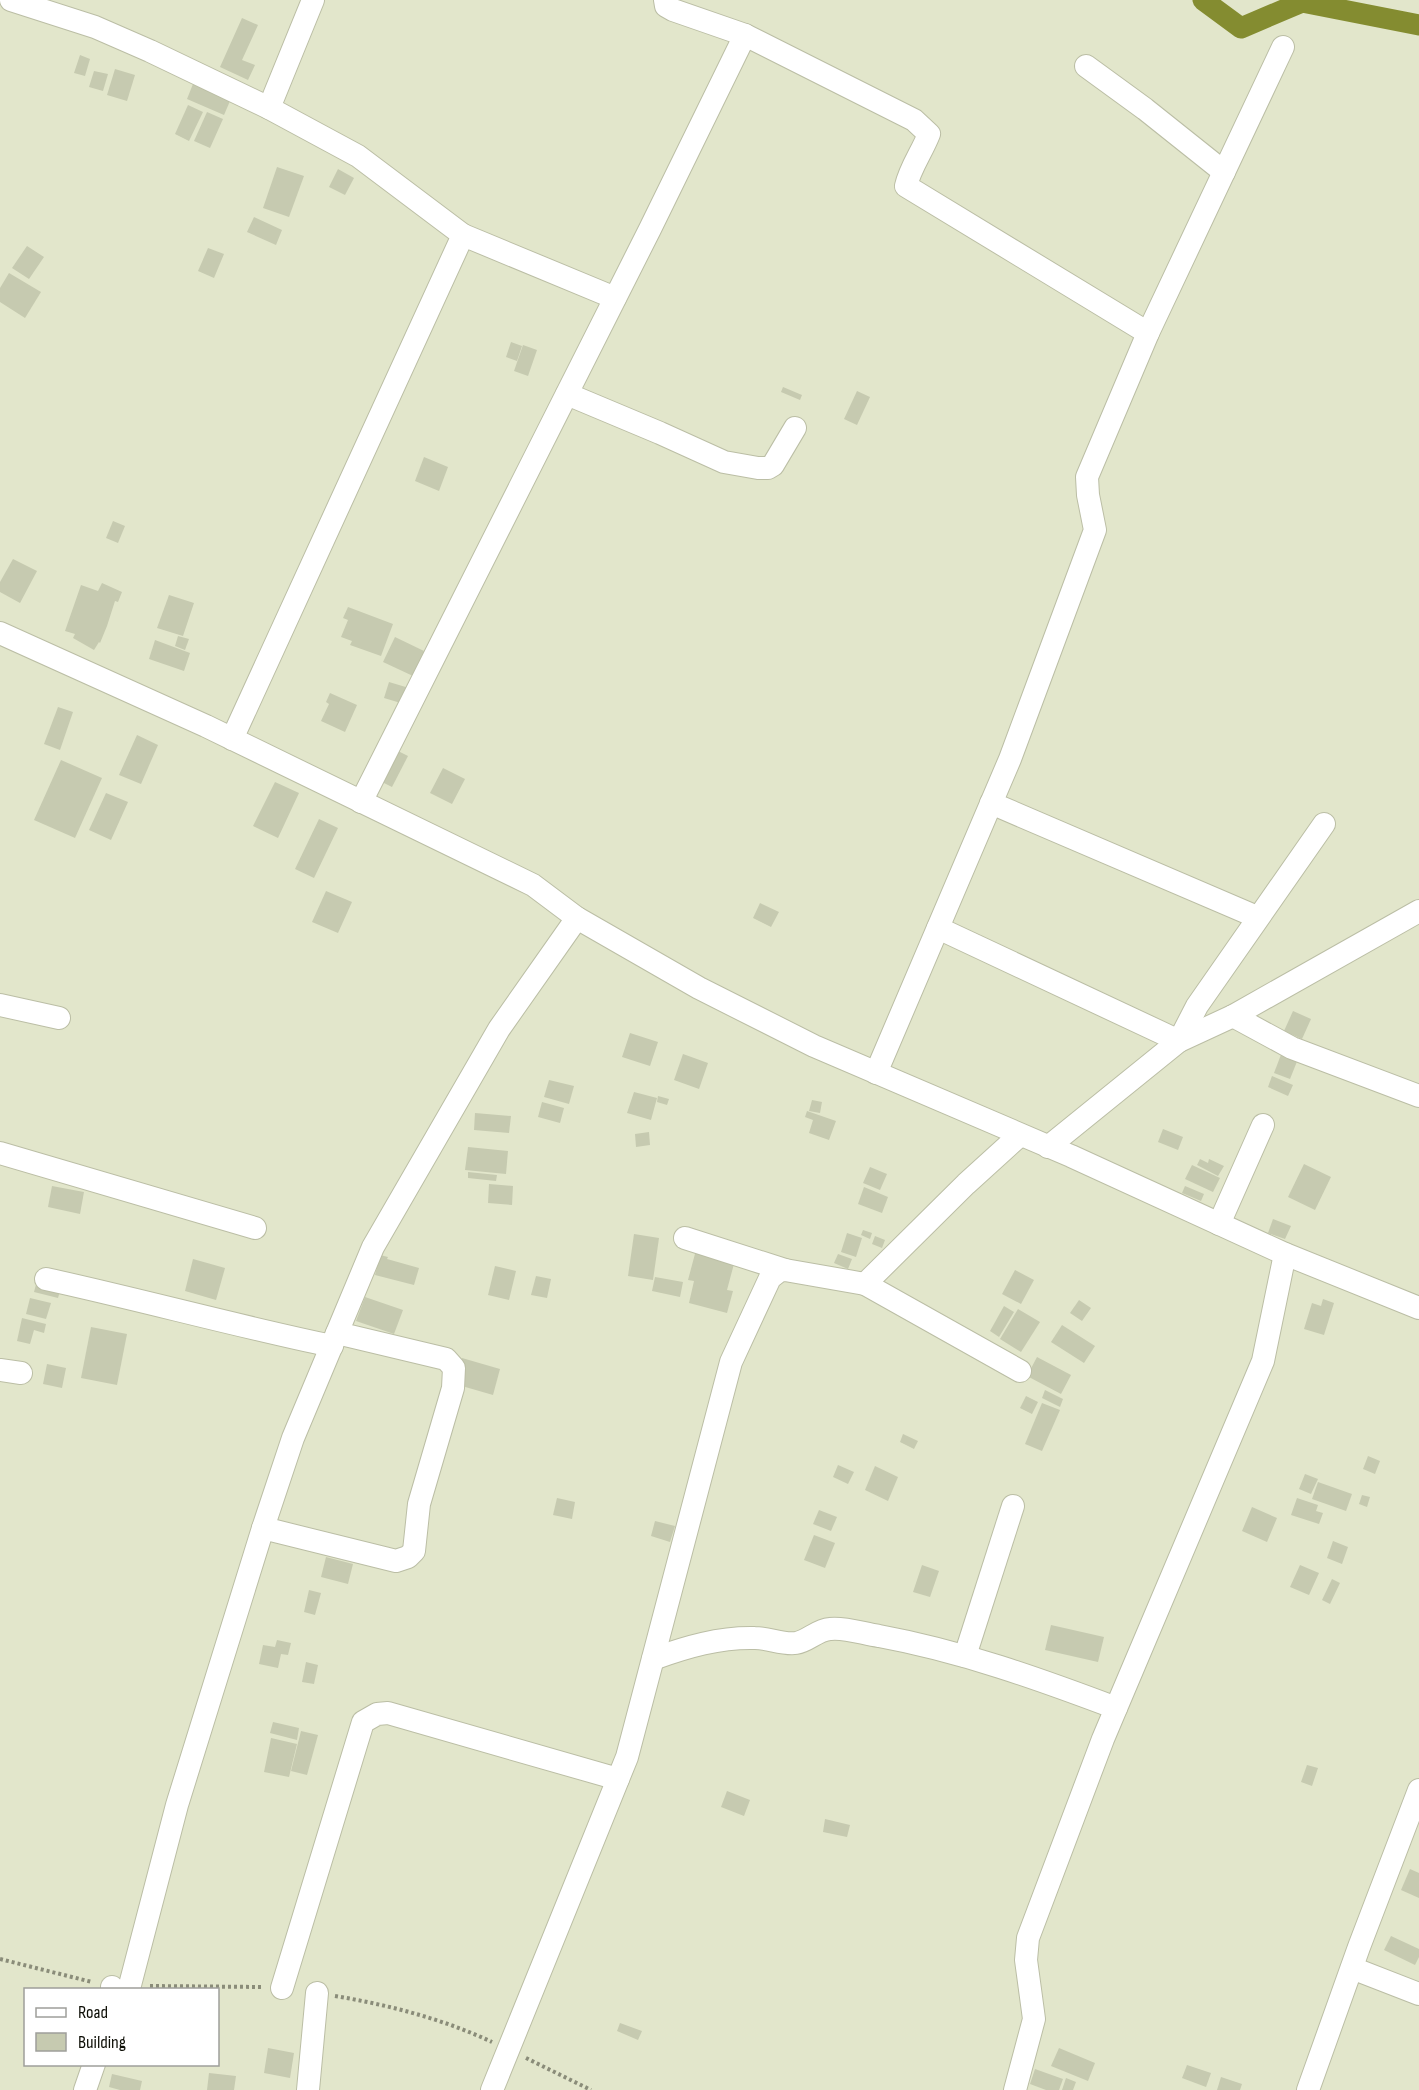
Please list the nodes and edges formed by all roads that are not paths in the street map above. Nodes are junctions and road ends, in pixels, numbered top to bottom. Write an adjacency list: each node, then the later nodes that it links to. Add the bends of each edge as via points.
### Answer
1 (11, 0): 7 (street, via 95,27)
2 (313, 0): 7 (street)
3 (665, 0): 4 (street, via 673,10)
4 (745, 35): 10 (street); 11 (street, via 914,120 929,134 906,186)
5 (1283, 47): 8 (street)
6 (1086, 66): 8 (street)
7 (269, 108): 9 (street, via 358,156)
8 (1224, 172): 11 (street)
9 (464, 235): 10 (street); 15 (street)
10 (615, 298): 12 (street)
11 (1148, 333): 17 (street, via 1087,477 1095,530)
12 (567, 394): 13 (street, via 723,462 743,467 773,465); 16 (street)
13 (795, 428)
14 (0, 633): 15 (street)
15 (232, 739): 16 (street)
16 (361, 802): 21 (street, via 533,885)
17 (991, 803): 20 (street); 22 (street)
18 (1323, 824): 20 (street)
19 (1419, 911): 24 (street)
20 (1257, 916): 26 (street, via 1197,1006)
21 (577, 918): 27 (street, via 699,988); 41 (street, via 493,1039 373,1247)
22 (938, 928): 26 (street); 27 (street)
23 (0, 1005): 25 (street)
24 (1233, 1016): 26 (street); 28 (street, via 1292,1048)
25 (59, 1018)
26 (1179, 1041): 31 (street)
27 (876, 1073): 30 (street)
28 (1419, 1096)
29 (1263, 1125): 33 (street)
30 (1020, 1135): 31 (street); 39 (street)
31 (1048, 1147): 33 (street)
32 (0, 1153): 34 (street)
33 (1219, 1224): 36 (street)
34 (255, 1228)
35 (685, 1238): 37 (street)
36 (1285, 1254): 40 (street); 47 (street, via 1263,1361)
37 (785, 1270): 39 (street); 46 (street, via 770,1278 731,1362)
38 (46, 1279): 41 (street, via 258,1330)
39 (866, 1284): 42 (street)
40 (1419, 1308)
41 (334, 1340): 44 (street, via 293,1438); 44 (street, via 435,1356 451,1362 454,1368 453,1388 419,1504 414,1551 396,1561)
42 (1020, 1371)
43 (1013, 1506): 45 (street)
44 (263, 1528): 51 (street)
45 (965, 1656): 46 (street, via 902,1640 830,1629 796,1643 740,1638 688,1647); 47 (street)
46 (653, 1659): 48 (street)
47 (1116, 1708): 59 (street, via 1028,1938 1026,1960 1034,2019)
48 (618, 1779): 52 (street, via 388,1713 370,1717 363,1722); 58 (street)
49 (1419, 1790): 50 (street)
50 (1352, 1968): 54 (street); 60 (street)
51 (118, 1987)
52 (282, 1988)
53 (317, 1993): 57 (street)
54 (1419, 1994)
55 (93, 2066): 56 (street)
56 (85, 2090)
57 (308, 2090)
58 (492, 2090)
59 (1015, 2090)
60 (1308, 2090)

